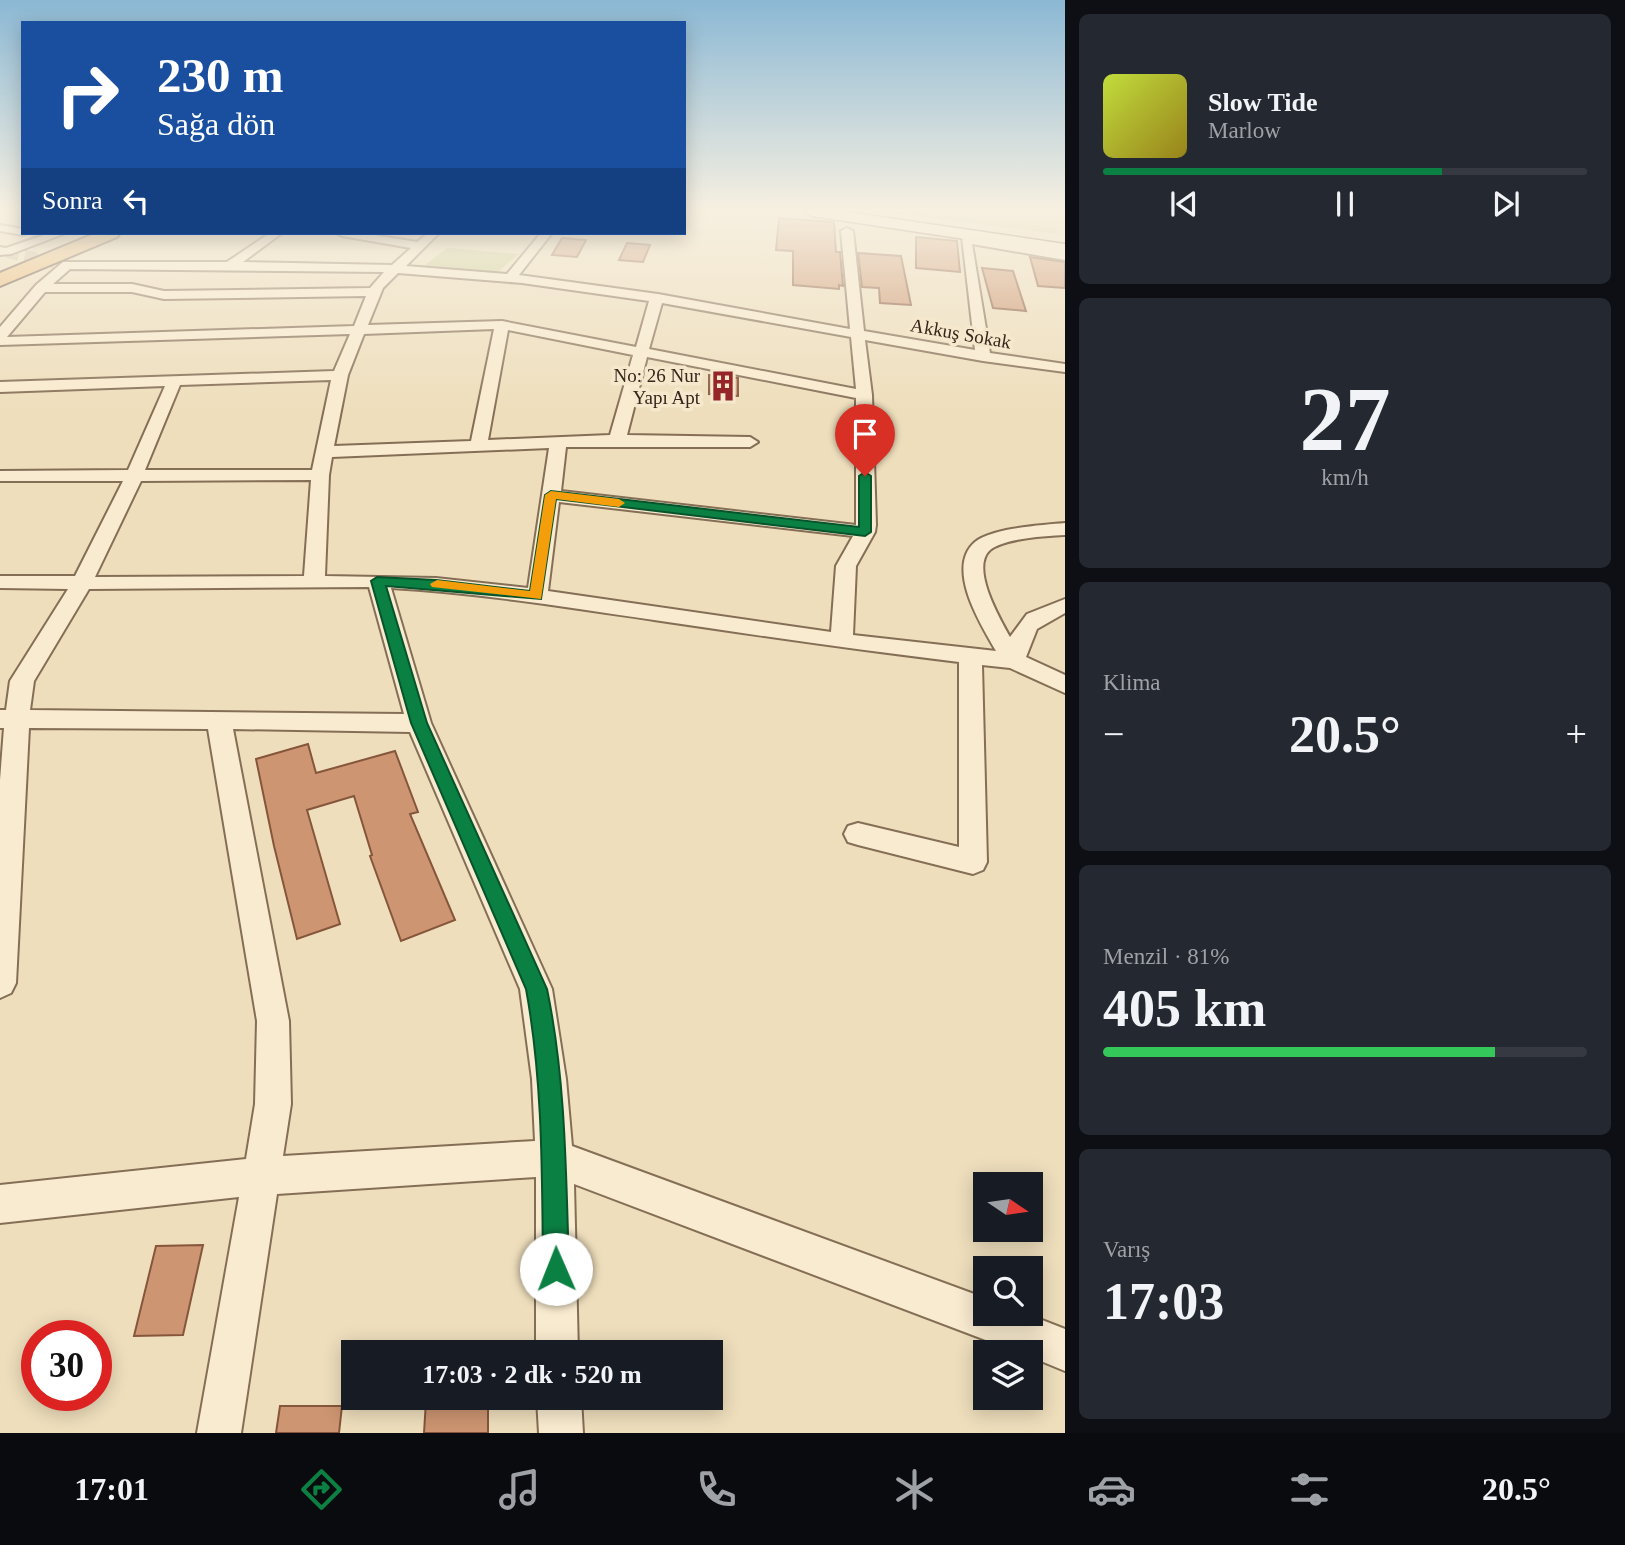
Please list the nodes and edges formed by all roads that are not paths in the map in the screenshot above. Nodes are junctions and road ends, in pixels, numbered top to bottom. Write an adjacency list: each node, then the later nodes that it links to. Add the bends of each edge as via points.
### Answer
1 (49, 278): 6 (street)
2 (383, 278): 7 (street)
3 (510, 278): 8 (street, Akkuş Sokak)
4 (852, 278): 11 (street)
5 (968, 278): 14 (street)
6 (41, 289): 7 (street, via 132,288 164,295); 12 (street)
7 (373, 292): 10 (street)
8 (656, 299): 11 (street, Akkuş Sokak); 13 (street)
9 (502, 325): 10 (street); 13 (street); 23 (street)
10 (358, 329): 12 (street); 16 (street)
11 (858, 334): 14 (street, Akkuş Sokak); 19 (street)
12 (0, 338)
13 (642, 351): 19 (street); 20 (street)
14 (983, 357): 15 (street, Akkuş Sokak)
15 (1065, 368)
16 (340, 375): 17 (street); 24 (street)
17 (175, 380): 18 (street); 26 (street)
18 (0, 387)
19 (864, 395): 30 (street)
20 (617, 440): 21 (street); 22 (street)
21 (558, 442): 23 (street); 28 (street)
22 (750, 442)
23 (479, 444): 24 (street)
24 (323, 452): 25 (street)
25 (320, 475): 26 (street); 33 (street)
26 (134, 476): 27 (street); 34 (street)
27 (0, 477)
28 (551, 495): 30 (street); 35 (street)
29 (1065, 529): 39 (street, via 988,543 974,559 976,587 992,626)
30 (865, 532): 37 (street, via 848,556)
31 (377, 581): 33 (street); 35 (street); 44 (street)
32 (0, 582): 34 (street)
33 (314, 582): 34 (street)
34 (82, 583): 40 (street)
35 (537, 596): 37 (street)
36 (1065, 606): 39 (street, via 1025,626)
37 (841, 641): 38 (street)
38 (970, 657): 39 (street); 45 (street, via 973,862)
39 (1014, 661): 41 (street)
40 (11, 681): 42 (street)
41 (1065, 685)
42 (8, 720): 43 (street); 46 (street)
43 (219, 720): 44 (street); 48 (street, via 273,1021 273,1104)
44 (419, 723): 47 (street, via 536,989)
45 (858, 834)
46 (0, 983)
47 (554, 1158): 48 (street); 50 (street); 51 (street)
48 (262, 1176): 49 (street); 53 (street)
49 (0, 1205)
50 (557, 1340)
51 (1065, 1350)
52 (560, 1410): 54 (street)
53 (219, 1433)
54 (561, 1433)

